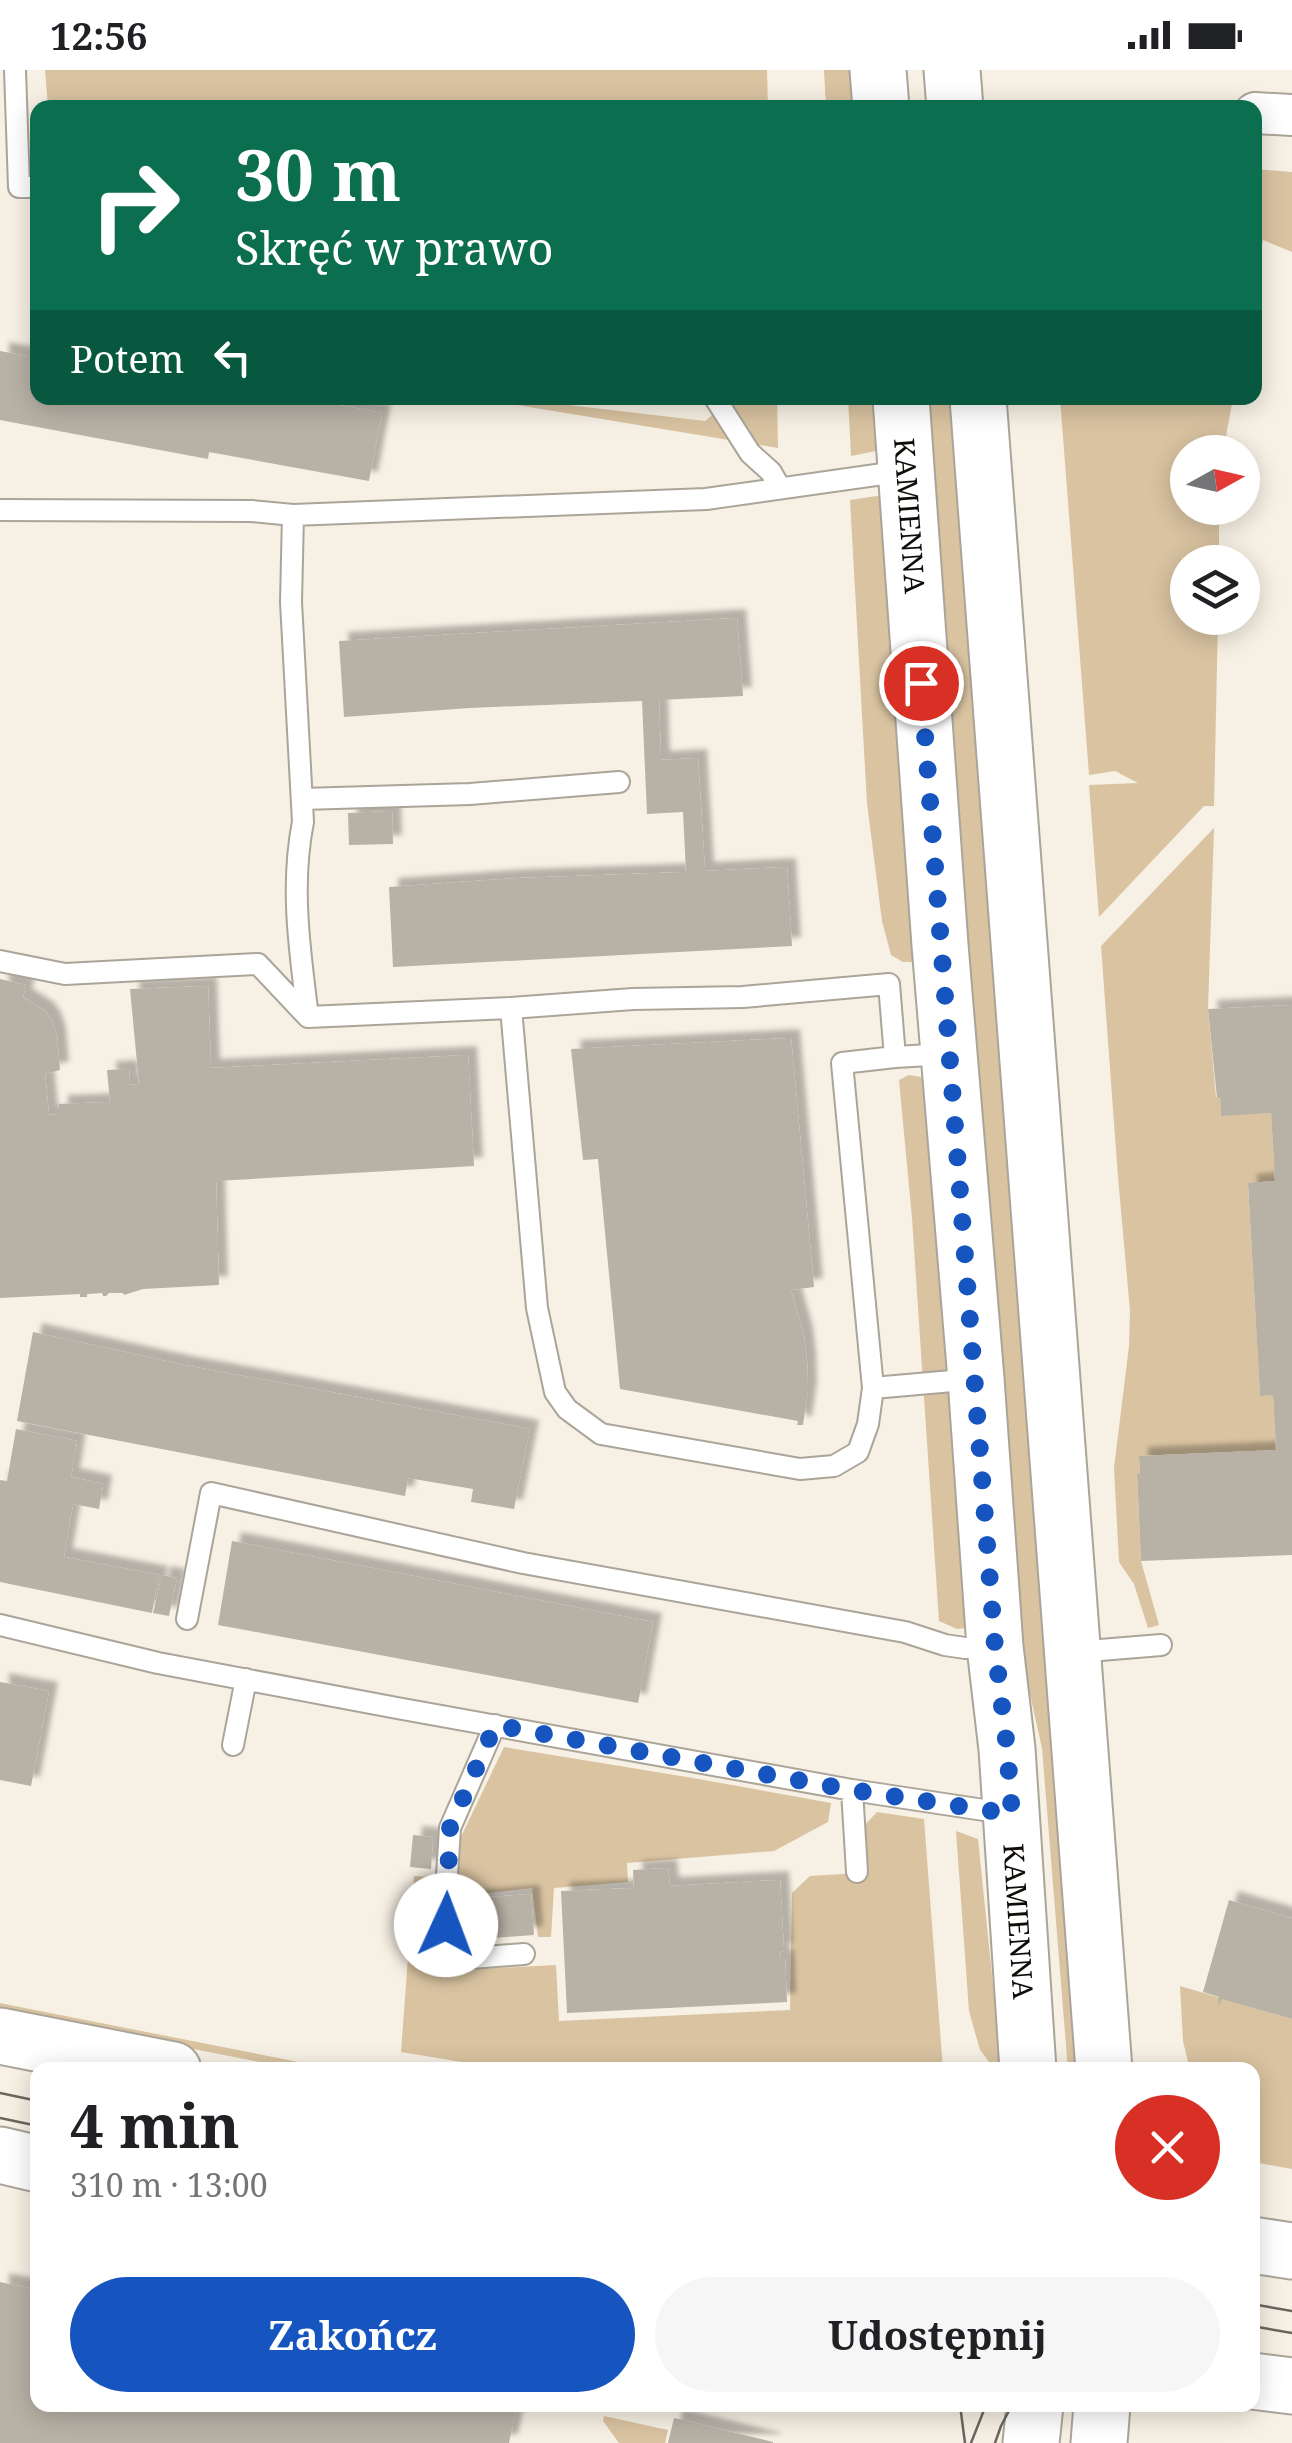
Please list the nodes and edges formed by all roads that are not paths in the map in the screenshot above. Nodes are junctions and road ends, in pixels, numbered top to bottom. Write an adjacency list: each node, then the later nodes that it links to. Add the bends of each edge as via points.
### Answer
1 (15, 70): 8 (lane, via 19,188)
2 (878, 70): 4 (street)
3 (952, 70): 5 (street)
4 (880, 100)
5 (954, 100)
6 (1262, 114): 7 (street)
7 (1292, 116)
8 (30, 187)
9 (719, 405): 13 (lane)
10 (901, 405): 12 (street, KAMIENNA)
11 (979, 405): 29 (street)
12 (906, 471): 13 (lane); 21 (street, KAMIENNA)
13 (780, 488): 15 (lane, via 706,499)
14 (0, 510): 15 (lane)
15 (293, 515): 17 (lane, via 290,602)
16 (619, 782): 17 (lane)
17 (302, 799): 20 (lane, via 296,919)
18 (0, 961): 20 (lane, via 65,974 258,964)
19 (511, 1008): 20 (lane); 22 (lane, via 889,984); 24 (lane, via 538,1308 555,1392 567,1409 602,1434 800,1469 834,1466 858,1452)
20 (308, 1017)
21 (949, 1054): 22 (lane); 23 (street, KAMIENNA)
22 (896, 1057): 24 (lane, via 842,1064)
23 (976, 1379): 24 (lane); 28 (street, KAMIENNA)
24 (873, 1388)
25 (187, 1619): 28 (lane, via 211,1493 523,1563 905,1632 945,1645)
26 (0, 1625): 30 (lane)
27 (1161, 1645): 29 (lane)
28 (995, 1647): 34 (street, KAMIENNA)
29 (1074, 1652): 40 (street)
30 (246, 1679): 31 (lane); 32 (lane)
31 (495, 1725): 33 (lane); 36 (lane, via 450,1828 445,1960)
32 (234, 1745)
33 (852, 1790): 34 (lane); 35 (lane)
34 (1012, 1814): 39 (street, KAMIENNA)
35 (857, 1872)
36 (524, 1954)
37 (0, 2036): 38 (street)
38 (132, 2062)
39 (1028, 2062)
40 (1103, 2062)
41 (0, 2155): 42 (street)
42 (30, 2162)
43 (1260, 2246): 44 (street)
44 (1292, 2250)
45 (1034, 2412): 47 (street)
46 (1101, 2412): 48 (street)
47 (1032, 2443)
48 (1098, 2443)

